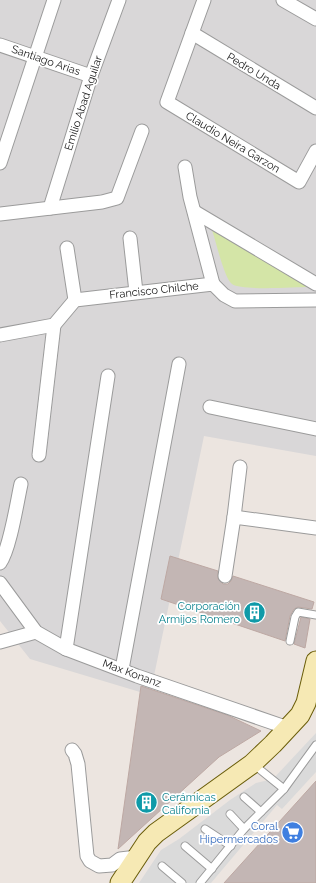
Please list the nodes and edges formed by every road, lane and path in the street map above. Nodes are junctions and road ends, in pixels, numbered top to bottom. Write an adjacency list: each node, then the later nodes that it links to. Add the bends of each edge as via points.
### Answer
1 (54, 0): 8 (street)
2 (119, 0): 9 (street, Emilio Abad Aguilar)
3 (204, 0): 6 (street)
4 (283, 0): 5 (street)
5 (316, 19)
6 (192, 33): 10 (street, Pedro Unda); 12 (street, Claudio Neira Garzon, via 167,102 299,182)
7 (0, 45): 8 (street, Santiago Arias)
8 (34, 57): 9 (street, Santiago Arias); 13 (street)
9 (91, 76): 15 (street, Emilio Abad Aguilar)
10 (316, 108)
11 (142, 131): 15 (street, via 117,198)
12 (316, 151)
13 (0, 163)
14 (185, 167): 16 (street)
15 (50, 208): 17 (street)
16 (194, 212): 20 (street); 21 (street)
17 (0, 214)
18 (130, 238): 22 (street)
19 (66, 248): 23 (street)
20 (213, 284): 22 (street, Francisco Chilche); 24 (street, Francisco Chilche, via 224,295 235,300)
21 (316, 284)
22 (136, 292): 23 (street, Francisco Chilche)
23 (75, 300): 25 (street)
24 (316, 300)
25 (54, 325): 26 (street); 31 (street)
26 (0, 335)
27 (179, 364): 45 (street)
28 (108, 376): 43 (street)
29 (210, 406): 30 (street)
30 (316, 429)
31 (39, 454)
32 (240, 467): 34 (street)
33 (21, 484): 36 (street, via 8,542)
34 (234, 517): 35 (street); 37 (street)
35 (316, 528)
36 (0, 563)
37 (224, 576)
38 (0, 583): 40 (street, Max Konanz)
39 (316, 615): 41 (lane, via 298,612)
40 (36, 632): 42 (street); 43 (street, Max Konanz)
41 (290, 641)
42 (0, 642)
43 (66, 649): 45 (street, Max Konanz)
44 (316, 661): 46 (street, via 310,701)
45 (122, 669): 46 (street, Max Konanz)
46 (288, 728): 49 (street)
47 (316, 746): 50 (lane)
48 (72, 750): 58 (street, via 76,754 78,764 90,861 99,866 112,865 120,859)
49 (252, 764): 50 (lane); 58 (street, via 156,833)
50 (284, 789): 52 (lane)
51 (244, 797): 52 (lane)
52 (261, 812): 55 (lane)
53 (230, 814): 55 (lane)
54 (205, 829): 57 (lane)
55 (244, 829): 57 (lane)
56 (185, 846): 60 (lane)
57 (231, 846): 60 (lane)
58 (137, 857): 61 (street)
59 (162, 866): 62 (lane)
60 (212, 869): 63 (lane)
61 (120, 883)
62 (182, 883)
63 (200, 883)

